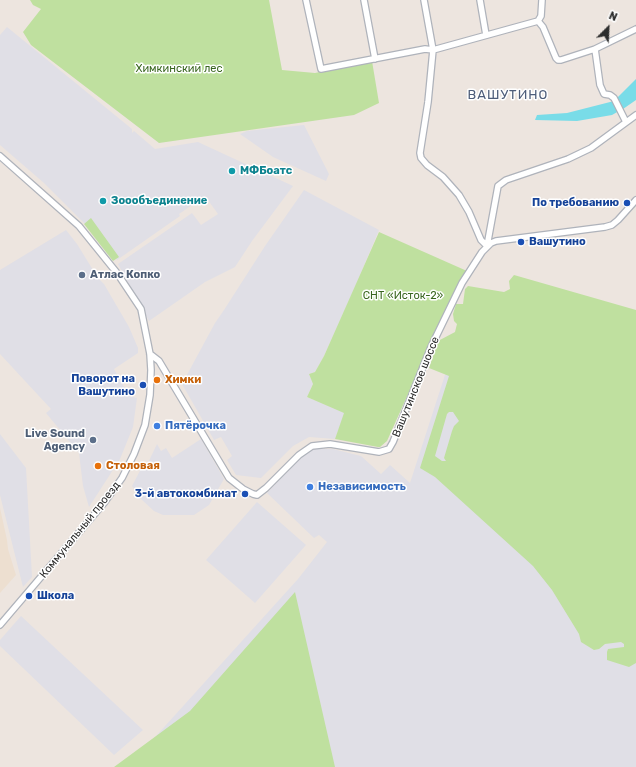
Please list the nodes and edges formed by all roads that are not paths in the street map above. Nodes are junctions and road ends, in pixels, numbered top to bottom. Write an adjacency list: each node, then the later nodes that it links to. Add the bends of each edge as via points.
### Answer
1 (306, 0): 11 (street, via 321,69)
2 (364, 0): 11 (street)
3 (424, 0): 10 (street)
4 (480, 0): 8 (street)
5 (542, 0): 6 (street, via 541,16)
6 (538, 21): 8 (street); 9 (street, via 558,60)
7 (636, 29): 9 (street)
8 (486, 35): 10 (street)
9 (595, 48): 13 (street, via 600,85 604,94 614,98)
10 (433, 50): 11 (street, via 424,49); 16 (street, via 421,158 459,195)
11 (376, 59)
12 (636, 115): 13 (street)
13 (626, 122): 16 (street, via 591,148 568,159 506,180 498,186)
14 (0, 156): 17 (street, via 79,226 112,265 140,309)
15 (636, 200): 16 (street, via 612,225 496,241)
16 (486, 246): 17 (street, Вашутинское шоссе, via 471,268 431,347 389,449 379,452 330,444 312,446 298,454 257,495 246,492 229,478 159,361)
17 (150, 354): 18 (street, Коммунальный проезд, via 150,384 145,425 122,478 104,503)
18 (0, 625)

